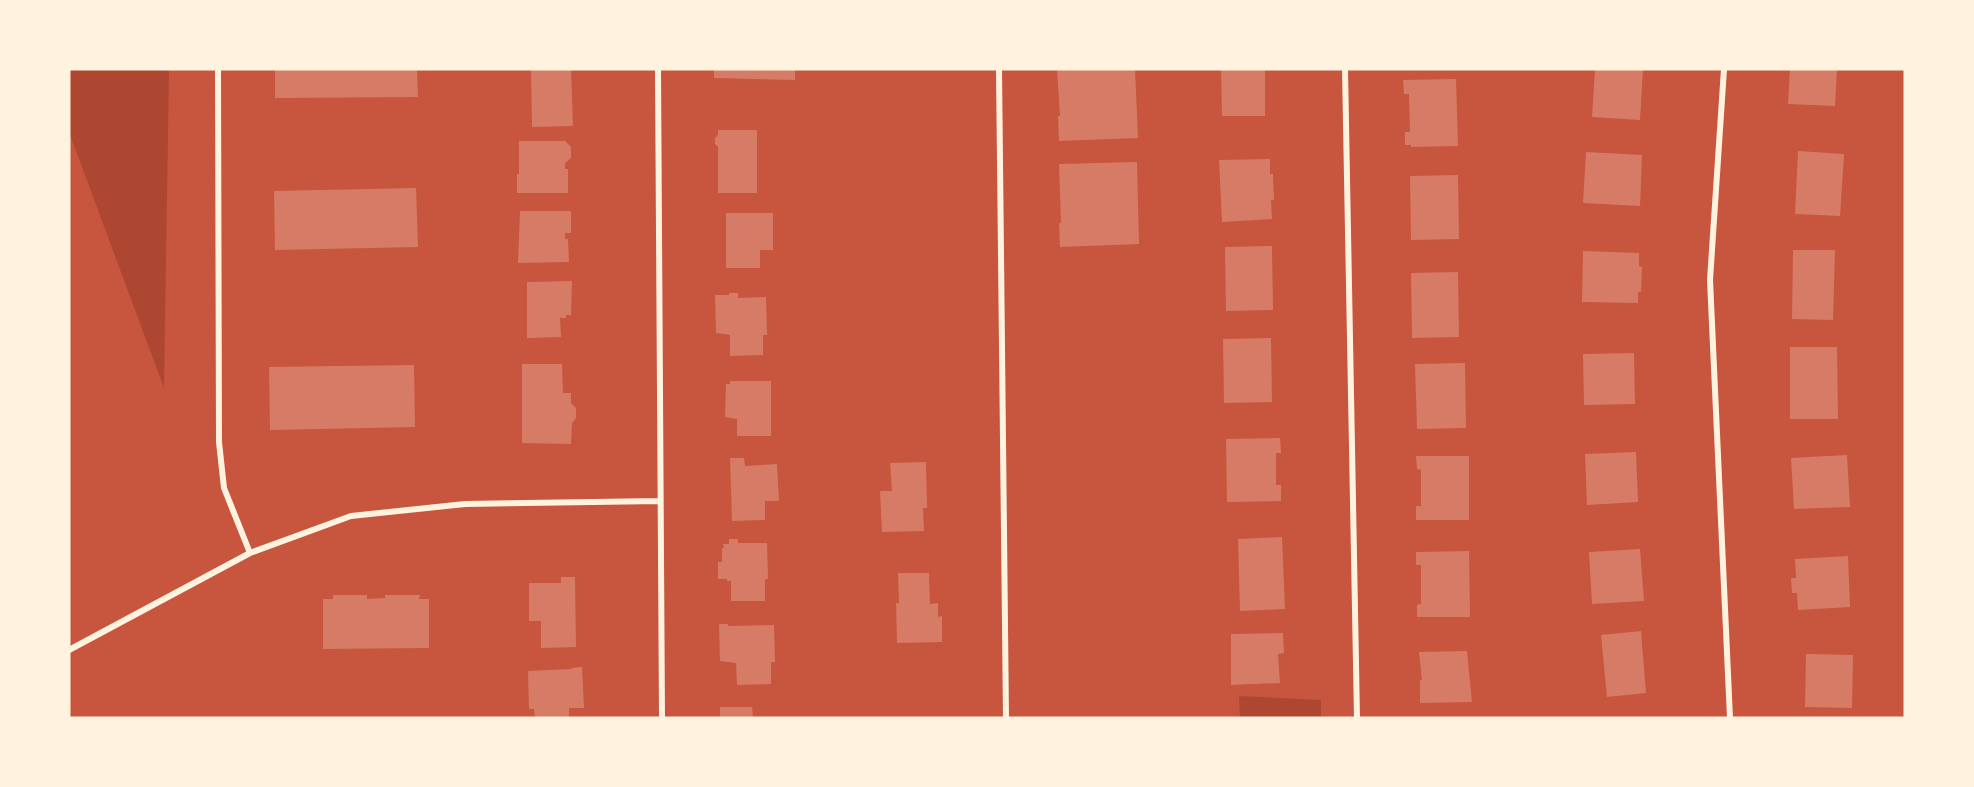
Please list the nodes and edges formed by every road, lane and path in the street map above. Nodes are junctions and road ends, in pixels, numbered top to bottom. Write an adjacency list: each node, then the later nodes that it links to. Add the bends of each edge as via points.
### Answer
1 (218, 69): 7 (street, via 219,442 224,488)
2 (658, 69): 6 (street)
3 (999, 69): 10 (street)
4 (1345, 69): 11 (street)
5 (1724, 69): 12 (street, via 1710,280)
6 (660, 501): 7 (street, via 465,504 351,516); 9 (street)
7 (250, 553): 8 (street)
8 (69, 650)
9 (662, 718)
10 (1006, 718)
11 (1357, 718)
12 (1730, 718)

